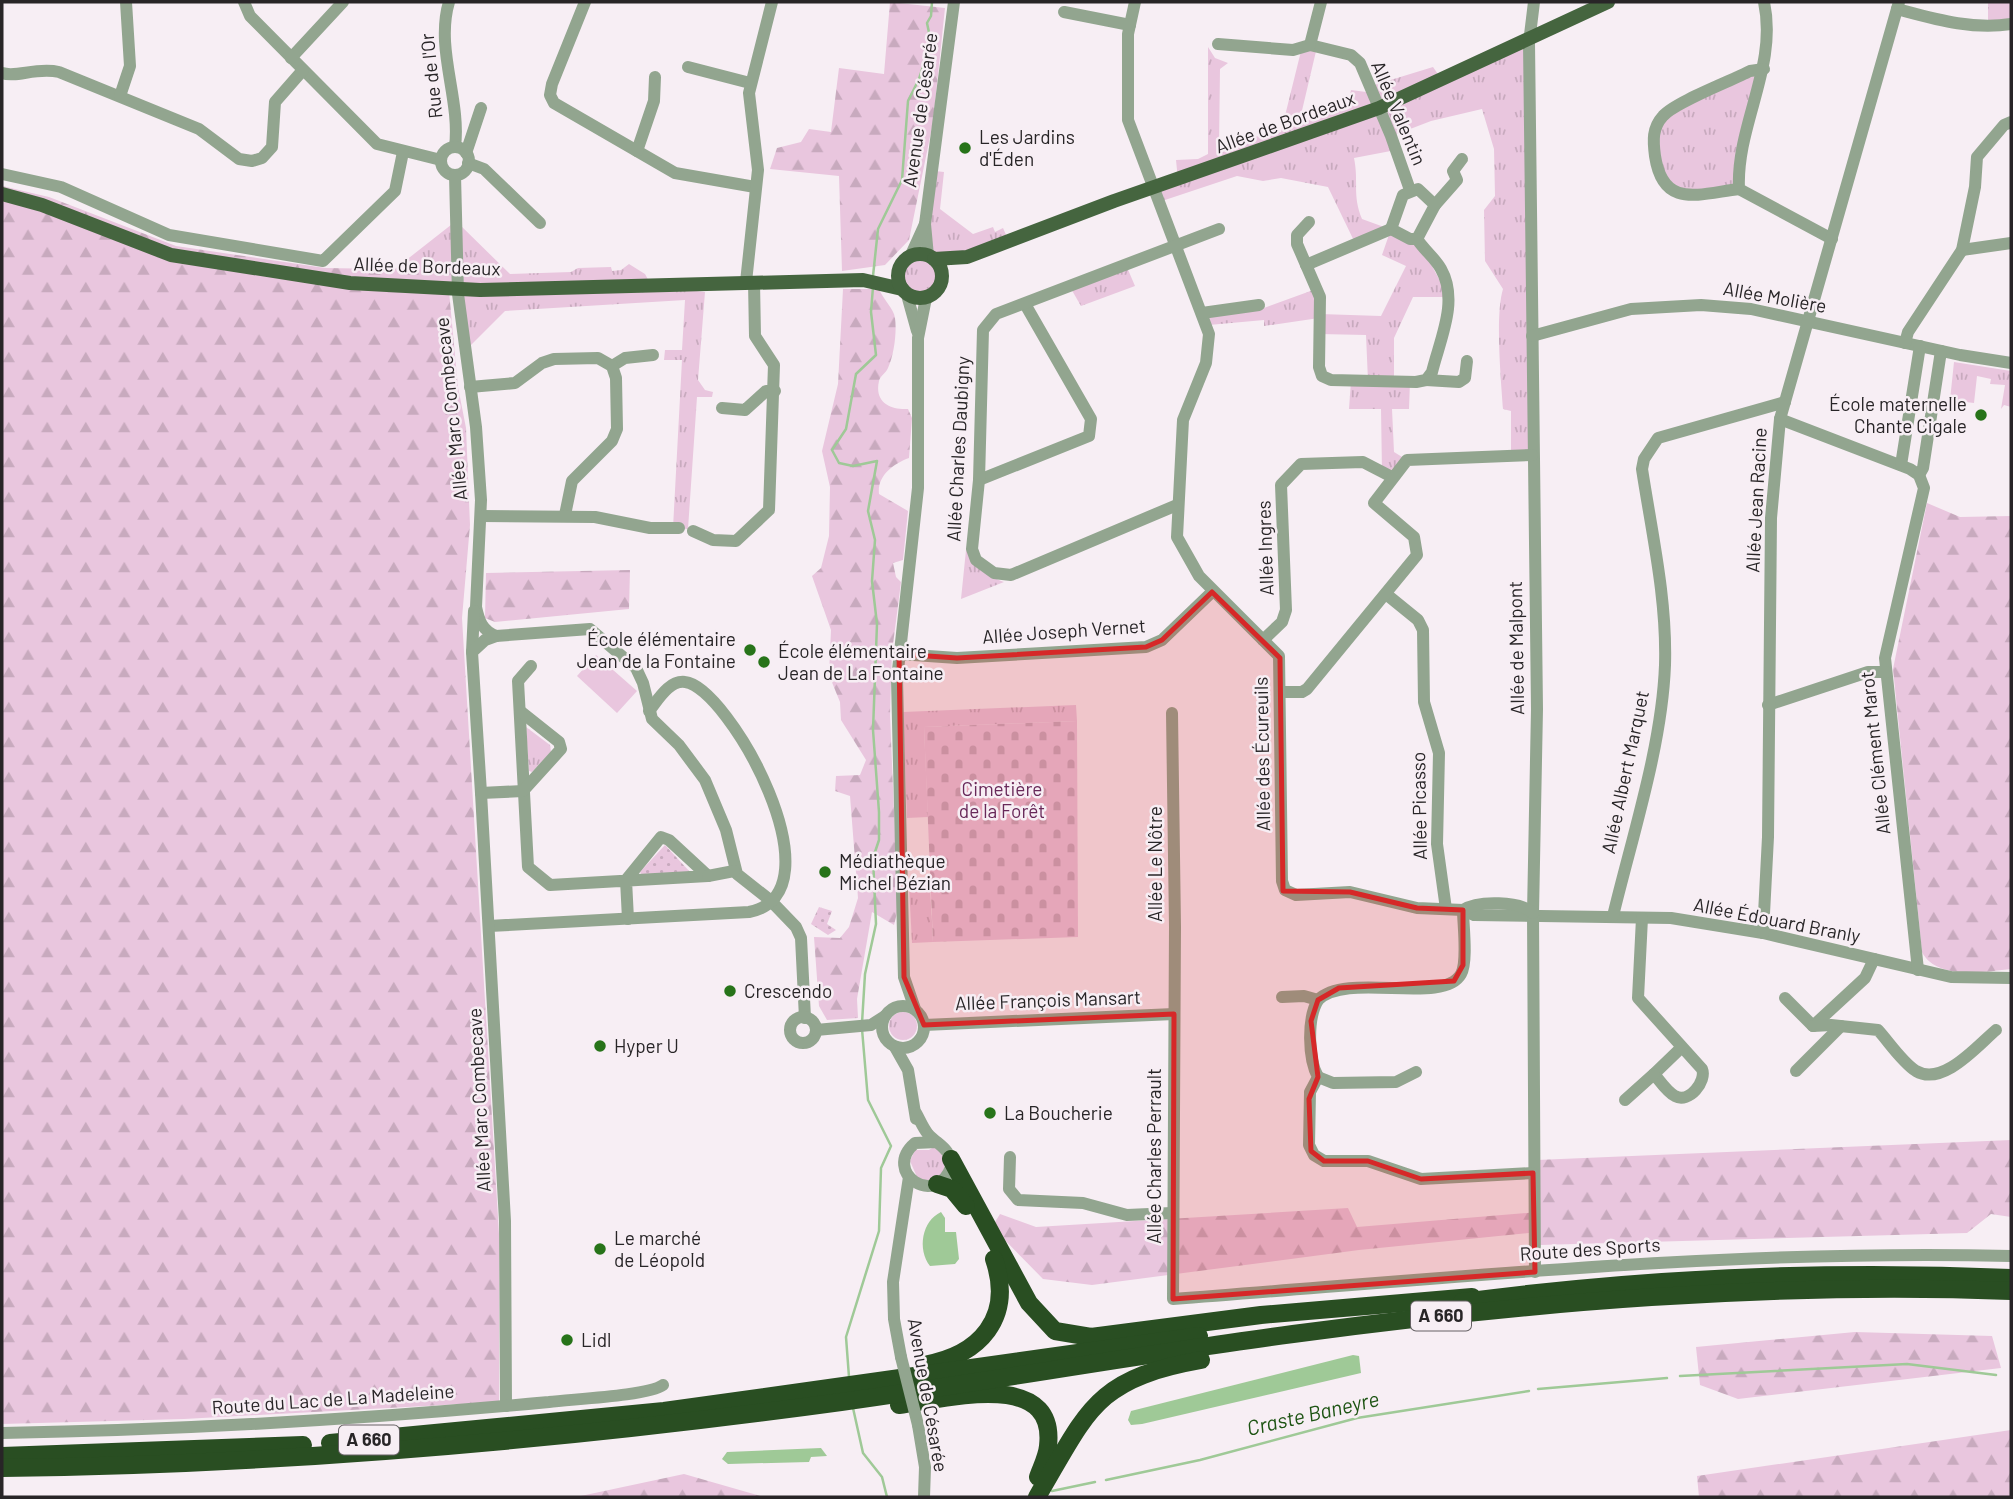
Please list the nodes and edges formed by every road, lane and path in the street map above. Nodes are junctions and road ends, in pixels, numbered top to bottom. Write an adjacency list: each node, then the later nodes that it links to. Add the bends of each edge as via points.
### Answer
1 (126, 2): 27 (street, via 130,66)
2 (244, 2): 20 (street, via 248,14)
3 (343, 2): 20 (street)
4 (449, 2): 33 (street, Rue de l'Or, via 444,25)
5 (585, 2): 31 (street, via 552,84 551,99 558,108)
6 (772, 2): 26 (street)
7 (954, 2): 46 (street, Avenue de Césarée)
8 (1135, 2): 16 (street, Allée des Écureuils)
9 (1321, 2): 19 (street)
10 (1534, 2): 17 (street, Allée de Malpont)
11 (1608, 2): 17 (main road, Allée de Bordeaux)
12 (1764, 2): 22 (street, via 1768,19)
13 (1898, 5): 15 (street, via 1956,25); 50 (street, Allée Jean Racine)
14 (1065, 12): 16 (street)
15 (2011, 24)
16 (1130, 25): 39 (street, Allée des Écureuils, via 1128,121)
17 (1531, 31): 29 (main road, Allée de Bordeaux); 68 (street, Allée de Malpont)
18 (1218, 44): 19 (street, Allée Valentin, via 1293,50)
19 (1310, 45): 29 (street, Allée Valentin, via 1351,55 1360,63)
20 (291, 58): 23 (street)
21 (688, 67): 26 (street)
22 (1764, 69): 40 (street, via 1738,169); 40 (street, via 1750,71 1665,113 1653,139 1657,169 1666,187 1682,195)
23 (303, 70): 27 (street, via 275,102 272,147 252,161 239,159 199,128); 32 (street, via 377,144)
24 (2, 73): 27 (street, via 46,69)
25 (655, 78): 31 (street, via 654,101)
26 (750, 83): 38 (street, via 758,170)
27 (120, 96)
28 (481, 108): 33 (street)
29 (1379, 108): 39 (main road, Allée de Bordeaux); 41 (street, Allée Valentin)
30 (2011, 122): 53 (street, via 1977,157)
31 (637, 151): 38 (street, via 683,176)
32 (403, 152): 35 (street); 36 (street, via 395,191 323,261 169,235 61,187)
33 (463, 154): 35 (street, via 444,152); 37 (street, via 464,172); 45 (street)
34 (1462, 159): 43 (street, via 1453,171 1457,180)
35 (441, 160): 37 (street, via 444,169)
36 (2, 174)
37 (455, 175): 61 (street)
38 (755, 187): 59 (street)
39 (1153, 188): 52 (street, Allée des Écureuils); 55 (main road, Allée de Bordeaux)
40 (1739, 189): 50 (street)
41 (1410, 190): 43 (street, via 1418,189); 48 (street, via 1403,195)
42 (2, 194): 61 (main road, Allée de Bordeaux, via 149,248 190,258 301,277)
43 (1435, 205): 49 (street)
44 (1309, 222): 57 (street, via 1297,234)
45 (540, 223)
46 (925, 224): 54 (street, Avenue de Césarée); 56 (street, Avenue de Césarée)
47 (1219, 229): 52 (street)
48 (1391, 229): 49 (street); 57 (street)
49 (1417, 239): 77 (street, via 1440,266 1449,297 1432,372)
50 (1832, 239): 67 (street, Allée Jean Racine)
51 (2011, 243): 53 (street)
52 (1176, 246): 64 (street, Allée Charles Daubigny); 66 (street, Allée des Écureuils)
53 (1962, 250): 70 (street)
54 (931, 257): 55 (main road, Allée de Bordeaux); 56 (main road); 60 (main road, via 941,269)
55 (967, 257): 60 (main road, Allée de Bordeaux)
56 (905, 262): 58 (main road, Allée de Bordeaux); 62 (main road, via 898,278)
57 (1306, 265): 77 (street, via 1320,297 1322,376 1331,380)
58 (881, 278): 59 (main road, Allée de Bordeaux); 62 (main road, Allée de Bordeaux)
59 (750, 282): 61 (main road, Allée de Bordeaux); 79 (street, via 755,336 774,365)
60 (942, 283): 63 (main road)
61 (458, 289): 78 (street, Allée Marc Combecave)
62 (904, 292): 63 (main road); 69 (street)
63 (926, 298): 69 (street)
64 (1025, 304): 87 (street, Allée Charles Daubigny, via 996,314 983,330); 87 (street, via 1091,419 1088,436)
65 (1259, 305): 66 (street)
66 (1202, 313): 88 (street, Allée des Écureuils, via 1209,334 1208,351 1183,420)
67 (1807, 321): 68 (street, Allée Molière, via 1702,304 1649,307); 70 (street, Allée Molière); 80 (street, Allée Jean Racine)
68 (1532, 336): 83 (street, Allée de Malpont)
69 (918, 338): 99 (street, via 918,488)
70 (1905, 343): 71 (street, Allée Molière)
71 (1920, 346): 72 (street, Allée Molière); 84 (street)
72 (1941, 351): 75 (street, Allée Molière); 85 (street, Allée Clément Marot)
73 (653, 355): 76 (street, via 625,358)
74 (1467, 361): 77 (street, via 1465,378 1459,382)
75 (2011, 363)
76 (612, 366): 78 (street, via 598,358 554,359 514,383); 89 (street, via 617,429 608,445 572,481)
77 (1426, 380)
78 (470, 387): 90 (street, Allée Marc Combecave)
79 (775, 391): 81 (street, via 766,391 745,410); 92 (street, via 769,510 736,541 713,540)
80 (1785, 402): 82 (street, Allée Jean Racine); 116 (street, Allée Albert Marquet, via 1658,438 1644,459 1663,601 1665,665 1661,713)
81 (722, 408)
82 (1780, 419): 84 (street); 103 (street, Allée Jean Racine, via 1772,495)
83 (1532, 455): 86 (street, via 1407,460); 115 (street, Allée de Malpont, via 1537,709)
84 (1901, 465): 85 (street)
85 (1919, 475): 101 (street, Allée Clément Marot, via 1924,488 1885,658)
86 (1392, 477): 94 (street, via 1374,503 1413,537 1417,555); 97 (street, Allée Ingres, via 1363,461 1301,464 1281,485 1286,610 1282,622)
87 (979, 480): 88 (street, Allée Charles Daubigny, via 972,555 1004,577)
88 (1177, 505): 93 (street, Allée des Écureuils, via 1178,542)
89 (565, 515): 90 (street); 91 (street)
90 (482, 516): 95 (street, Allée Marc Combecave)
91 (679, 528)
92 (693, 531)
93 (1212, 592): 97 (street, Allée des Écureuils); 99 (street, Allée Joseph Vernet, via 1162,640 1146,648 957,658)
94 (1386, 594): 102 (street, via 1307,689); 113 (street, Allée Picasso, via 1423,629 1424,702 1439,753 1437,844)
95 (476, 607): 96 (street, Allée Marc Combecave, via 483,627); 98 (street, Allée Marc Combecave, via 471,623)
96 (496, 636): 98 (street); 106 (street, via 596,631 640,673)
97 (1262, 640): 102 (street, Allée des Écureuils, via 1279,656)
98 (472, 652): 108 (street, Allée Marc Combecave)
99 (899, 654): 123 (street)
100 (531, 666): 104 (street, via 518,681)
101 (1886, 672): 103 (street, via 1868,672); 122 (street, Allée Clément Marot)
102 (1281, 692): 113 (street, Allée des Écureuils, via 1285,890 1296,895 1350,892 1417,908)
103 (1769, 705): 120 (street, Allée Jean Racine)
104 (520, 711): 107 (street); 107 (street, via 559,742 561,749)
105 (1172, 713): 130 (street, Allée Le Nôtre)
106 (650, 715): 109 (street, via 705,780 726,830); 112 (street, via 673,684 690,683 714,705 748,749 774,805 786,858 785,880)
107 (523, 791): 108 (street); 111 (street, via 528,867 550,885)
108 (481, 793): 119 (street, Allée Marc Combecave)
109 (734, 871): 110 (street); 112 (street)
110 (708, 876): 111 (street); 111 (street, via 661,837)
111 (626, 880): 118 (street)
112 (770, 900): 118 (street, via 749,912); 131 (street, via 801,938)
113 (1446, 909): 114 (street, Allée des Écureuils)
114 (1463, 909): 115 (street, Allée des Écureuils, via 1474,915); 127 (street, via 1464,965 1454,981 1421,988 1339,988)
115 (1533, 914): 116 (street, Allée Édouard Branly); 152 (street, Allée de Malpont)
116 (1613, 916): 117 (street, Allée Édouard Branly)
117 (1642, 918): 120 (street, Allée Édouard Branly, via 1671,918); 140 (street, via 1638,998)
118 (628, 919): 119 (street)
119 (489, 926): 168 (street, Allée Marc Combecave, via 505,1221)
120 (1763, 933): 121 (street, Allée Édouard Branly)
121 (1874, 959): 122 (street, Allée Édouard Branly); 133 (street, via 1865,978)
122 (1918, 970): 124 (street, Allée Édouard Branly, via 1951,977)
123 (905, 977): 128 (street); 129 (street)
124 (2011, 978)
125 (1283, 997): 127 (street)
126 (1785, 998): 133 (street)
127 (1318, 1000): 145 (street, via 1311,1021)
128 (915, 1009): 129 (street, via 903,1006); 132 (street)
129 (889, 1012): 135 (street); 138 (street, via 881,1027)
130 (1174, 1014): 132 (street, Allée François Mansart); 155 (street, Allée Charles Perrault)
131 (805, 1018): 136 (street); 136 (street, via 793,1023 794,1039 809,1042)
132 (924, 1026): 139 (street)
133 (1813, 1026): 134 (street)
134 (1841, 1026): 137 (street, via 1878,1030 1916,1071 1928,1074 1950,1069); 142 (street)
135 (872, 1029): 136 (street); 138 (street)
136 (816, 1030)
137 (1996, 1030)
138 (890, 1043): 139 (street); 141 (street)
139 (914, 1045): 141 (street)
140 (1682, 1047): 144 (street); 144 (street, via 1702,1069 1703,1082 1688,1096 1674,1096)
141 (908, 1070): 147 (street)
142 (1796, 1071)
143 (1416, 1072): 145 (street, via 1396,1082 1333,1083)
144 (1654, 1074): 146 (street)
145 (1318, 1077): 152 (street, via 1310,1092 1309,1145 1324,1161 1368,1161 1420,1179)
146 (1625, 1100)
147 (916, 1113): 148 (street); 149 (street)
148 (937, 1142): 149 (street); 151 (street)
149 (915, 1143): 153 (street, via 905,1155)
150 (1010, 1157): 155 (street, via 1009,1189 1018,1200 1083,1203 1127,1215)
151 (951, 1159): 154 (street, via 948,1174); 161 (highway, via 1029,1303 1046,1324 1066,1334 1104,1336 1261,1315)
152 (1533, 1173): 158 (street, Allée de Malpont)
153 (909, 1177): 154 (street, via 922,1185); 156 (street, Avenue de Césarée)
154 (934, 1185): 156 (street, via 918,1194); 164 (highway, via 959,1195 993,1255 1000,1289 996,1316 983,1338 963,1354)
155 (1172, 1213): 162 (street, Allée Charles Perrault)
156 (903, 1216): 173 (street, Avenue de Césarée, bridge, via 893,1282 894,1319 918,1425)
157 (2011, 1256): 158 (street, Route des Sports, via 1791,1255)
158 (1535, 1272): 162 (street, Route des Sports)
159 (2011, 1278): 161 (highway, A 660, via 1812,1276)
160 (2011, 1291): 163 (highway, A 660, via 1815,1289)
161 (1527, 1293): 164 (highway, A 660)
162 (1173, 1299)
163 (1620, 1299): 167 (highway, A 660, via 1290,1334); 172 (highway, via 1336,1336 1159,1368 1124,1381 1100,1399)
164 (864, 1380): 166 (highway, A 660)
165 (663, 1385): 168 (street, Route du Lac de La Madeleine)
166 (841, 1395): 167 (highway, A 660); 170 (highway, A 660, via 764,1393 735,1402 359,1441); 171 (highway, A 660, via 702,1425 676,1423 426,1449 254,1460)
167 (877, 1403): 172 (highway, via 1014,1394 1042,1413 1048,1429 1048,1448)
168 (506, 1406): 169 (street, Route du Lac de La Madeleine, via 282,1423)
169 (2, 1433)
170 (2, 1456)
171 (2, 1468)
172 (1036, 1491)
173 (924, 1497)

